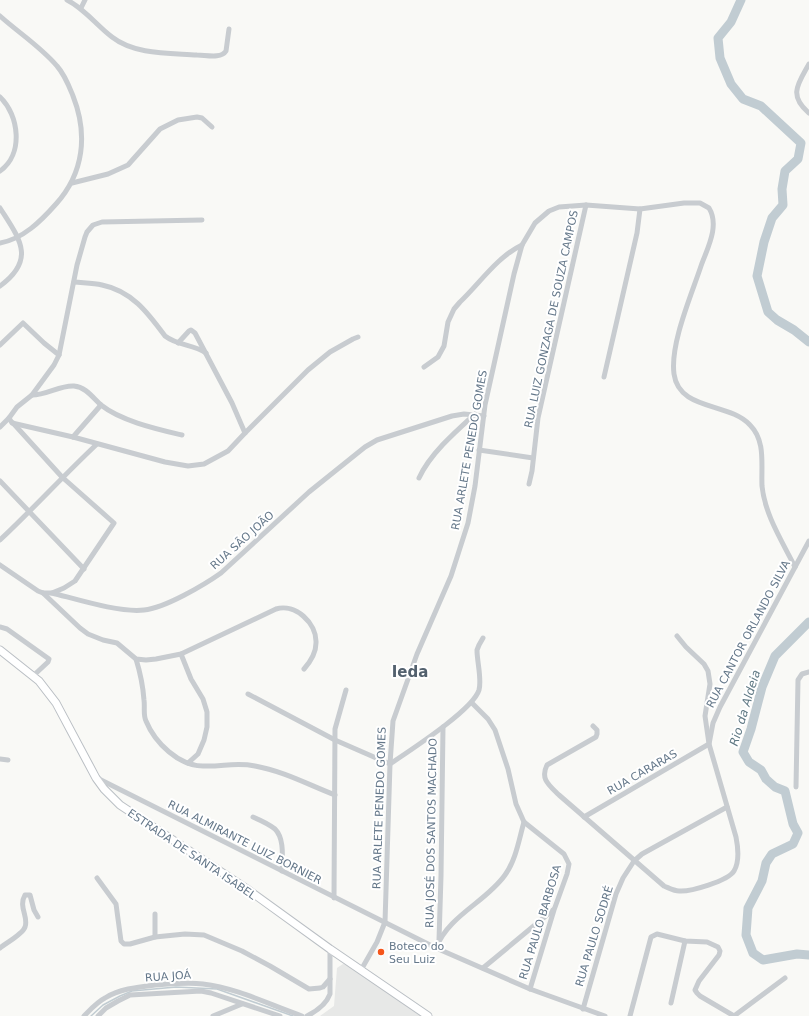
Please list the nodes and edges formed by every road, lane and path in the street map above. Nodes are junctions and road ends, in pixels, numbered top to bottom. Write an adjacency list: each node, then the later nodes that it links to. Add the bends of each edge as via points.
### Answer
1 (67, 0): 3 (street)
2 (85, 0): 3 (street)
3 (81, 8): 5 (street, via 112,37 133,48 151,52 221,55 226,51)
4 (0, 16): 11 (street, via 58,67 71,90 81,117 82,139)
5 (229, 29)
6 (809, 64): 8 (street, via 797,84 796,91 798,100)
7 (0, 97): 10 (street, via 10,110 16,128 14,152 6,167)
8 (809, 113)
9 (212, 127): 11 (street, via 202,118 191,116 178,120 160,129 128,165 108,174)
10 (0, 171)
11 (72, 183): 16 (street, via 46,216)
12 (586, 205): 14 (street, RUA ARLETE PENEDO GOMES); 18 (street, RUA ARLETE PENEDO GOMES, via 559,207 549,211 535,223); 39 (street, RUA LUIZ GONZAGA DE SOUZA CAMPOS, via 544,387)
13 (0, 208): 16 (street)
14 (640, 208): 27 (street, via 637,233); 48 (street, RUA ARLETE PENEDO GOMES, via 700,203 712,212 713,227 709,246 678,333 673,360 674,376 678,388 691,399 741,417 756,433 760,442 763,495 769,517)
15 (202, 220): 19 (street, via 118,221 94,224 85,237)
16 (19, 238): 17 (street); 20 (street, via 22,257 9,279)
17 (0, 243)
18 (522, 245): 26 (street, via 501,259 454,309 448,322 444,346 438,357); 31 (street, RUA ARLETE PENEDO GOMES)
19 (74, 282): 22 (street, via 101,284 124,293 140,304 166,336); 25 (street)
20 (0, 286)
21 (358, 337): 34 (street, via 330,352 308,370)
22 (178, 343): 24 (street, via 199,348); 24 (street, via 191,330)
23 (0, 345): 25 (street, via 23,323)
24 (206, 353): 34 (street)
25 (60, 355): 28 (street)
26 (424, 367)
27 (604, 377)
28 (32, 395): 29 (street, via 73,386 80,387); 32 (street, via 17,407)
29 (101, 405): 35 (street, via 125,418); 36 (street)
30 (475, 414): 31 (street, RUA SÃO JOÃO); 41 (street, via 428,462); 51 (street, RUA SÃO JOÃO, via 452,416 377,440 365,447 309,492 221,573 206,584 160,606 130,610)
31 (484, 416): 38 (street, RUA ARLETE PENEDO GOMES)
32 (11, 420): 33 (street); 36 (street); 40 (street)
33 (0, 427)
34 (245, 433): 37 (street, via 228,451 196,466 165,462)
35 (182, 436)
36 (73, 437): 37 (street)
37 (97, 444): 40 (street)
38 (479, 450): 39 (street); 71 (street, RUA ARLETE PENEDO GOMES, via 468,523 450,576 396,710)
39 (533, 458): 43 (street, RUA LUIZ GONZAGA DE SOUZA CAMPOS)
40 (62, 477): 44 (street); 49 (street, via 114,523)
41 (419, 478)
42 (0, 481): 44 (street)
43 (529, 484)
44 (30, 512): 45 (street); 49 (street)
45 (0, 540)
46 (809, 541): 48 (street, RUA CANTOR ORLANDO SILVA)
47 (0, 565): 50 (street)
48 (795, 567): 67 (street, RUA CANTOR ORLANDO SILVA, via 720,707 713,723)
49 (84, 569): 51 (street, via 71,585)
50 (43, 593): 51 (street, RUA SÃO JOÃO); 57 (street, via 88,634 117,643)
51 (52, 593)
52 (0, 627): 60 (street, via 47,656 48,662)
53 (678, 636): 67 (street, via 708,671 710,684 705,716)
54 (483, 638): 63 (street, via 477,650 480,686)
55 (0, 650): 60 (main road, ESTRADA DE SANTA ISABEL)
56 (181, 654): 57 (street, via 156,659); 58 (street, via 276,609 288,607 305,618 316,635 316,648 310,662); 70 (street, via 207,712 204,740 198,754)
57 (136, 659): 70 (street, via 144,693 145,720 163,747)
58 (304, 668)
59 (809, 672): 73 (street, via 802,674 798,680)
60 (33, 676): 72 (main road, ESTRADA DE SANTA ISABEL, via 56,703)
61 (346, 690): 66 (street)
62 (248, 694): 66 (street)
63 (472, 703): 65 (street); 78 (street, RUA PAULO BARBOSA, via 495,730 516,804)
64 (593, 726): 77 (street, RUA CANTOR ORLANDO SILVA, via 597,730 596,737 551,762 544,770 546,782)
65 (443, 727): 71 (street); 88 (street, RUA JOSÉ DOS SANTOS MACHADO)
66 (334, 740): 71 (street); 74 (street)
67 (709, 744): 75 (street, RUA CANTOR ORLANDO SILVA); 77 (street, RUA CARARAS)
68 (0, 759): 69 (street)
69 (8, 760)
70 (188, 763): 74 (street, via 202,766 256,766)
71 (390, 764): 86 (street, RUA ARLETE PENEDO GOMES)
72 (96, 778): 80 (street, RUA ALMIRANTE LUIZ BORNIER); 92 (main road, ESTRADA DE SANTA ISABEL, via 112,798 131,813 247,889)
73 (796, 787)
74 (335, 795): 82 (street)
75 (727, 807): 79 (street, RUA PAULO SODRÉ, via 651,848); 79 (street, RUA CANTOR ORLANDO SILVA, via 738,850 734,870 724,878 691,890 679,891 664,886)
76 (253, 816): 80 (street, via 274,828 279,835)
77 (584, 817): 79 (street, RUA CANTOR ORLANDO SILVA)
78 (524, 822): 83 (street, RUA PAULO BARBOSA, via 564,854 568,864); 88 (street, via 506,875 454,921)
79 (634, 861): 100 (street, RUA PAULO SODRÉ, via 616,894)
80 (282, 872): 82 (street, RUA ALMIRANTE LUIZ BORNIER)
81 (98, 878): 87 (street, via 116,904 121,941 130,944)
82 (334, 898): 86 (street, RUA ALMIRANTE LUIZ BORNIER)
83 (554, 910): 93 (street); 97 (street, RUA PAULO BARBOSA)
84 (155, 914): 87 (street)
85 (38, 917): 90 (street, via 30,895 25,895 22,907 25,928)
86 (385, 922): 91 (street, RUA ALMIRANTE LUIZ BORNIER); 94 (street, RUA ARLETE PENEDO GOMES)
87 (155, 937): 96 (street, via 196,934 213,938 270,966 309,989 324,987)
88 (439, 940): 91 (street)
89 (685, 941): 98 (street); 109 (street, via 657,934 650,937); 110 (street, via 707,942 718,947 719,955 699,981 696,990 700,996)
90 (0, 948)
91 (436, 948): 93 (street, RUA ALMIRANTE LUIZ BORNIER)
92 (330, 949): 94 (main road, ESTRADA DE SANTA ISABEL); 96 (street)
93 (483, 968): 97 (street, RUA ALMIRANTE LUIZ BORNIER)
94 (361, 970): 107 (main road, ESTRADA DE SANTA ISABEL)
95 (785, 978): 110 (street)
96 (330, 979): 106 (street, via 328,1000)
97 (530, 989): 100 (street, RUA ALMIRANTE LUIZ BORNIER)
98 (671, 1003)
99 (242, 1004): 101 (street, RUA JOÁ); 103 (street, RUA JOÁ, via 201,991 162,992 130,995 106,1008); 104 (street)
100 (583, 1009): 108 (street, RUA ALMIRANTE LUIZ BORNIER)
101 (280, 1013): 102 (street, RUA JOÁ, via 217,987 183,983 124,990 103,999); 105 (street, RUA JOÁ)
102 (84, 1016)
103 (98, 1016)
104 (213, 1016)
105 (302, 1016)
106 (307, 1016)
107 (428, 1016)
108 (604, 1016)
109 (630, 1016)
110 (734, 1016)

